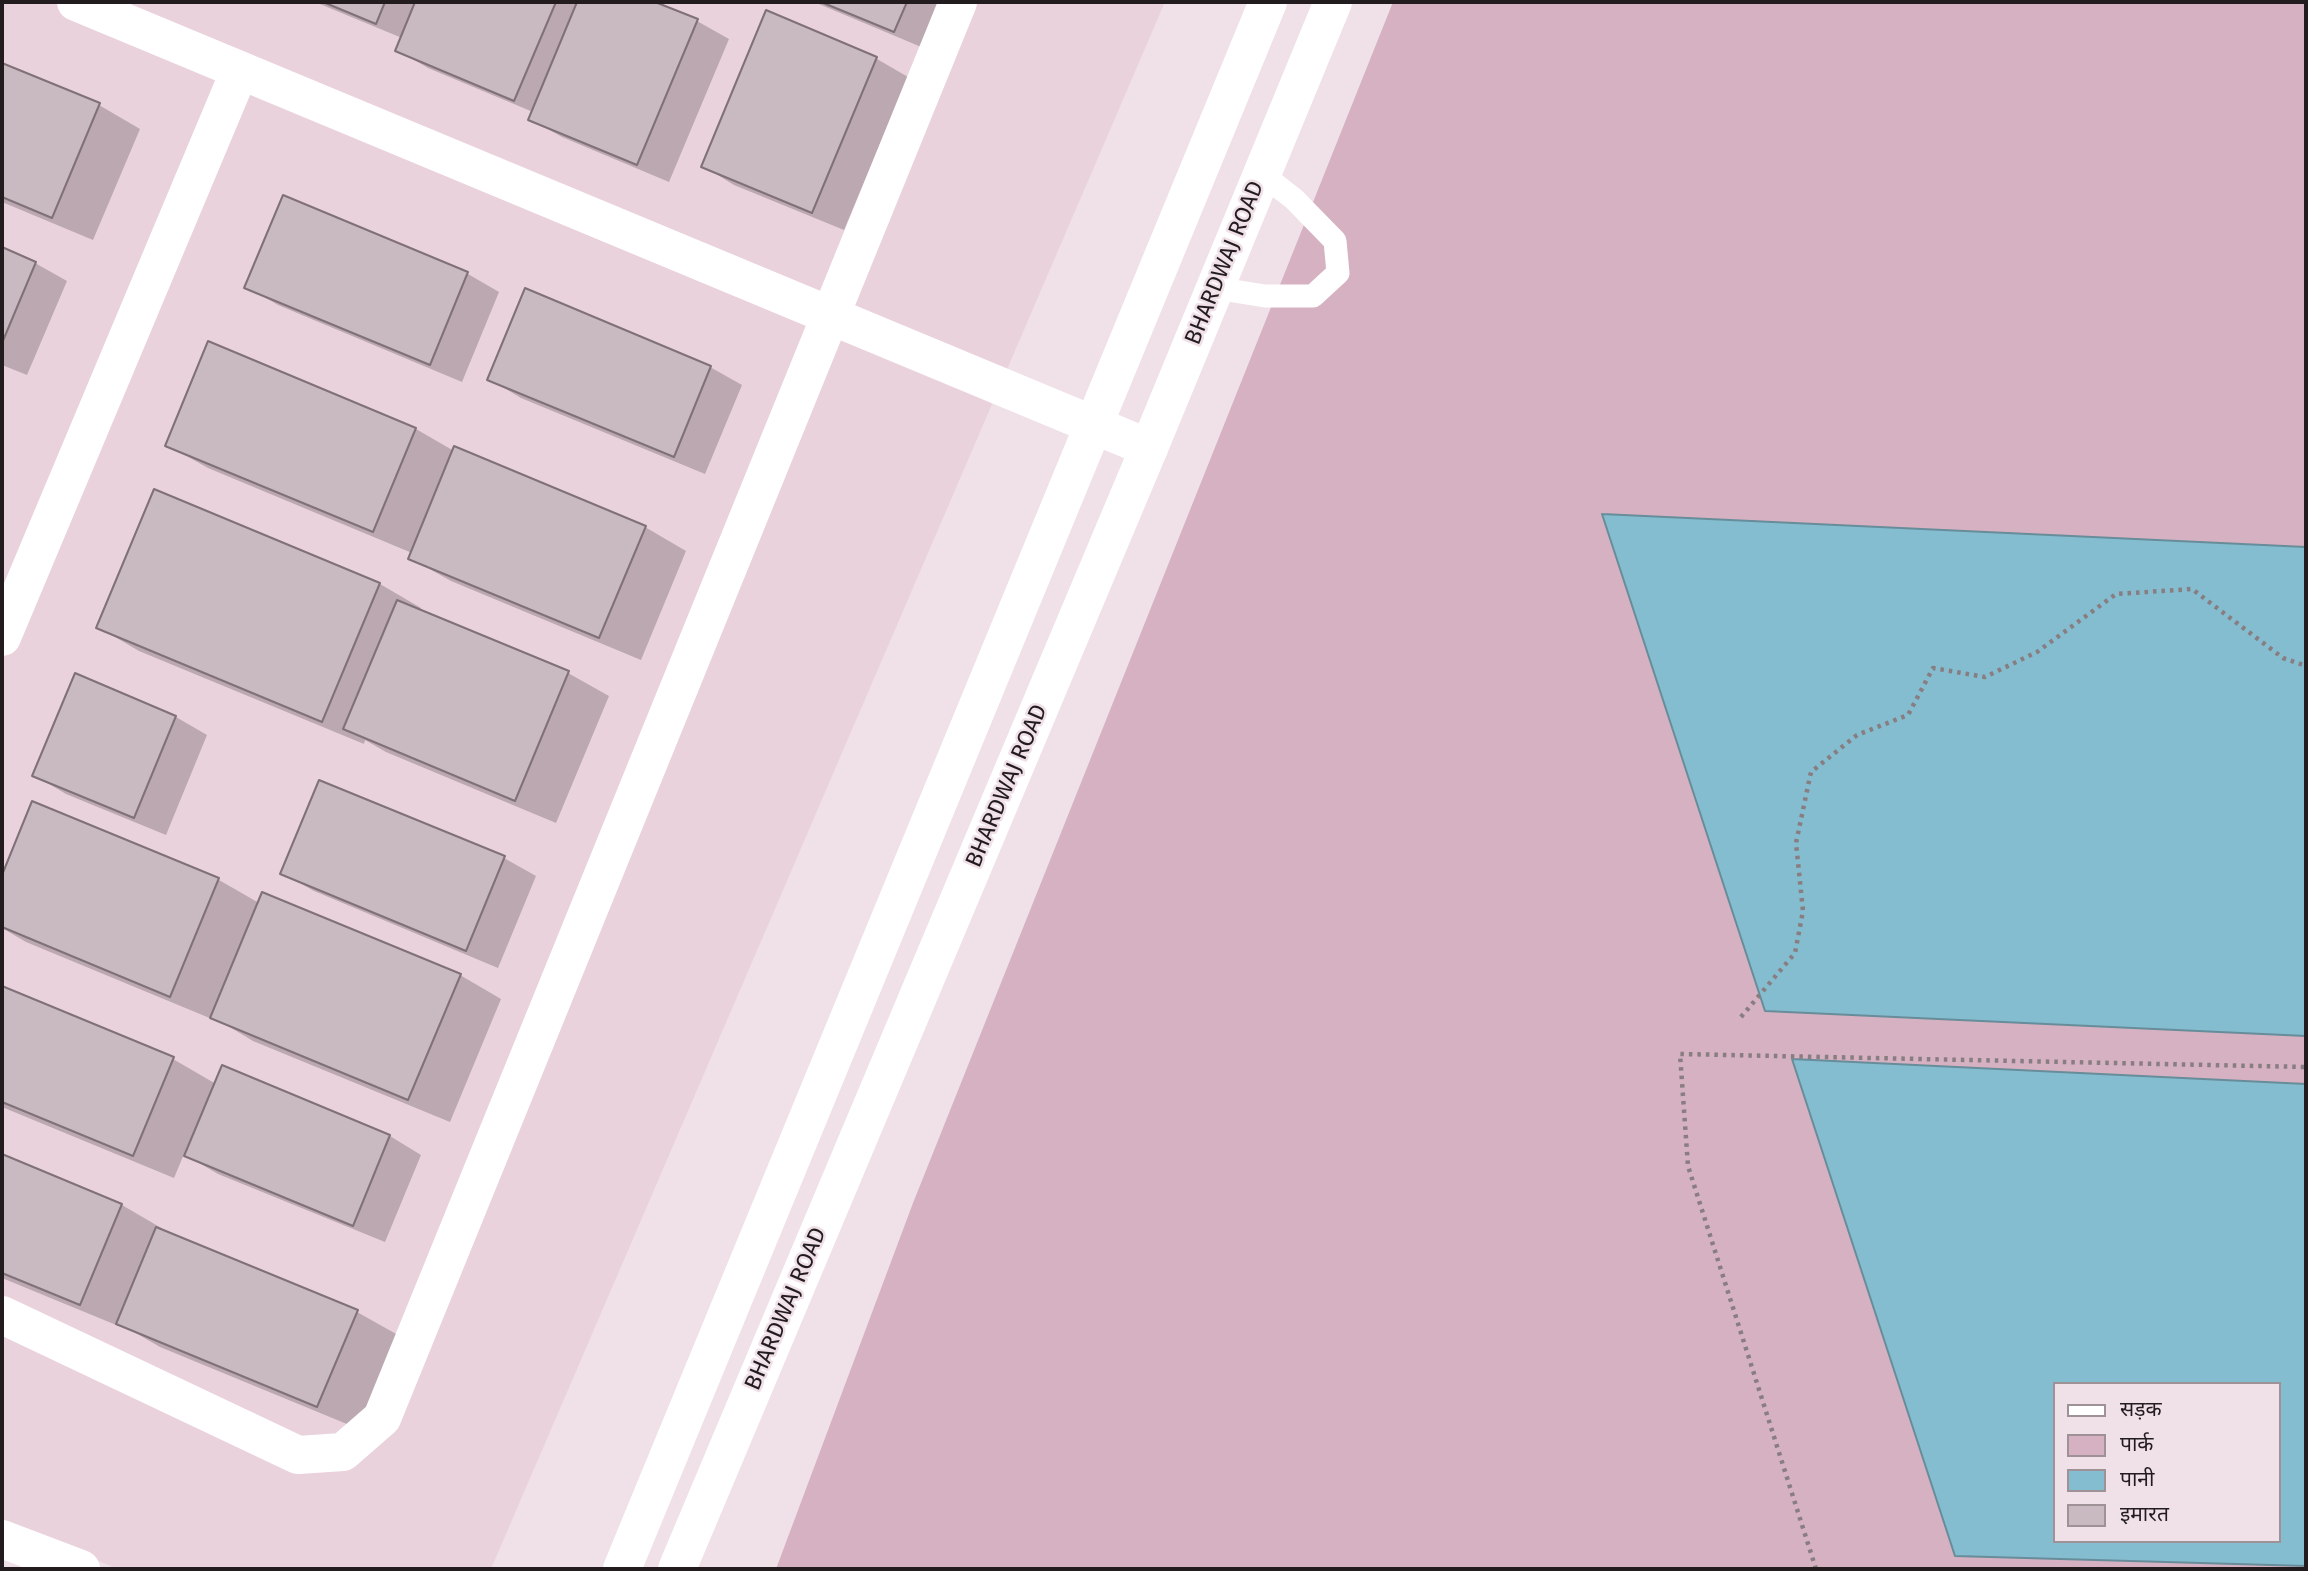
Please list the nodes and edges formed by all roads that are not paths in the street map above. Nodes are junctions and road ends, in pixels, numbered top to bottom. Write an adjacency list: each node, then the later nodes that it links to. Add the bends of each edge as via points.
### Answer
1 (76, 2): 5 (street)
2 (958, 2): 8 (street)
3 (1268, 2): 9 (street)
4 (1333, 2): 6 (street, BHARDWAJ ROAD)
5 (240, 69): 8 (street); 11 (street)
6 (1262, 174): 7 (street, BHARDWAJ ROAD); 7 (lane, via 1335,241 1338,273 1313,296 1265,296)
7 (1215, 288): 10 (street, BHARDWAJ ROAD)
8 (832, 316): 9 (street); 12 (street, via 382,1418 343,1452 298,1455)
9 (1094, 425): 10 (street); 14 (street)
10 (1149, 448): 16 (street, BHARDWAJ ROAD)
11 (2, 637)
12 (2, 1315)
13 (2, 1539): 15 (street)
14 (621, 1565)
15 (80, 1569)
16 (677, 1569)

